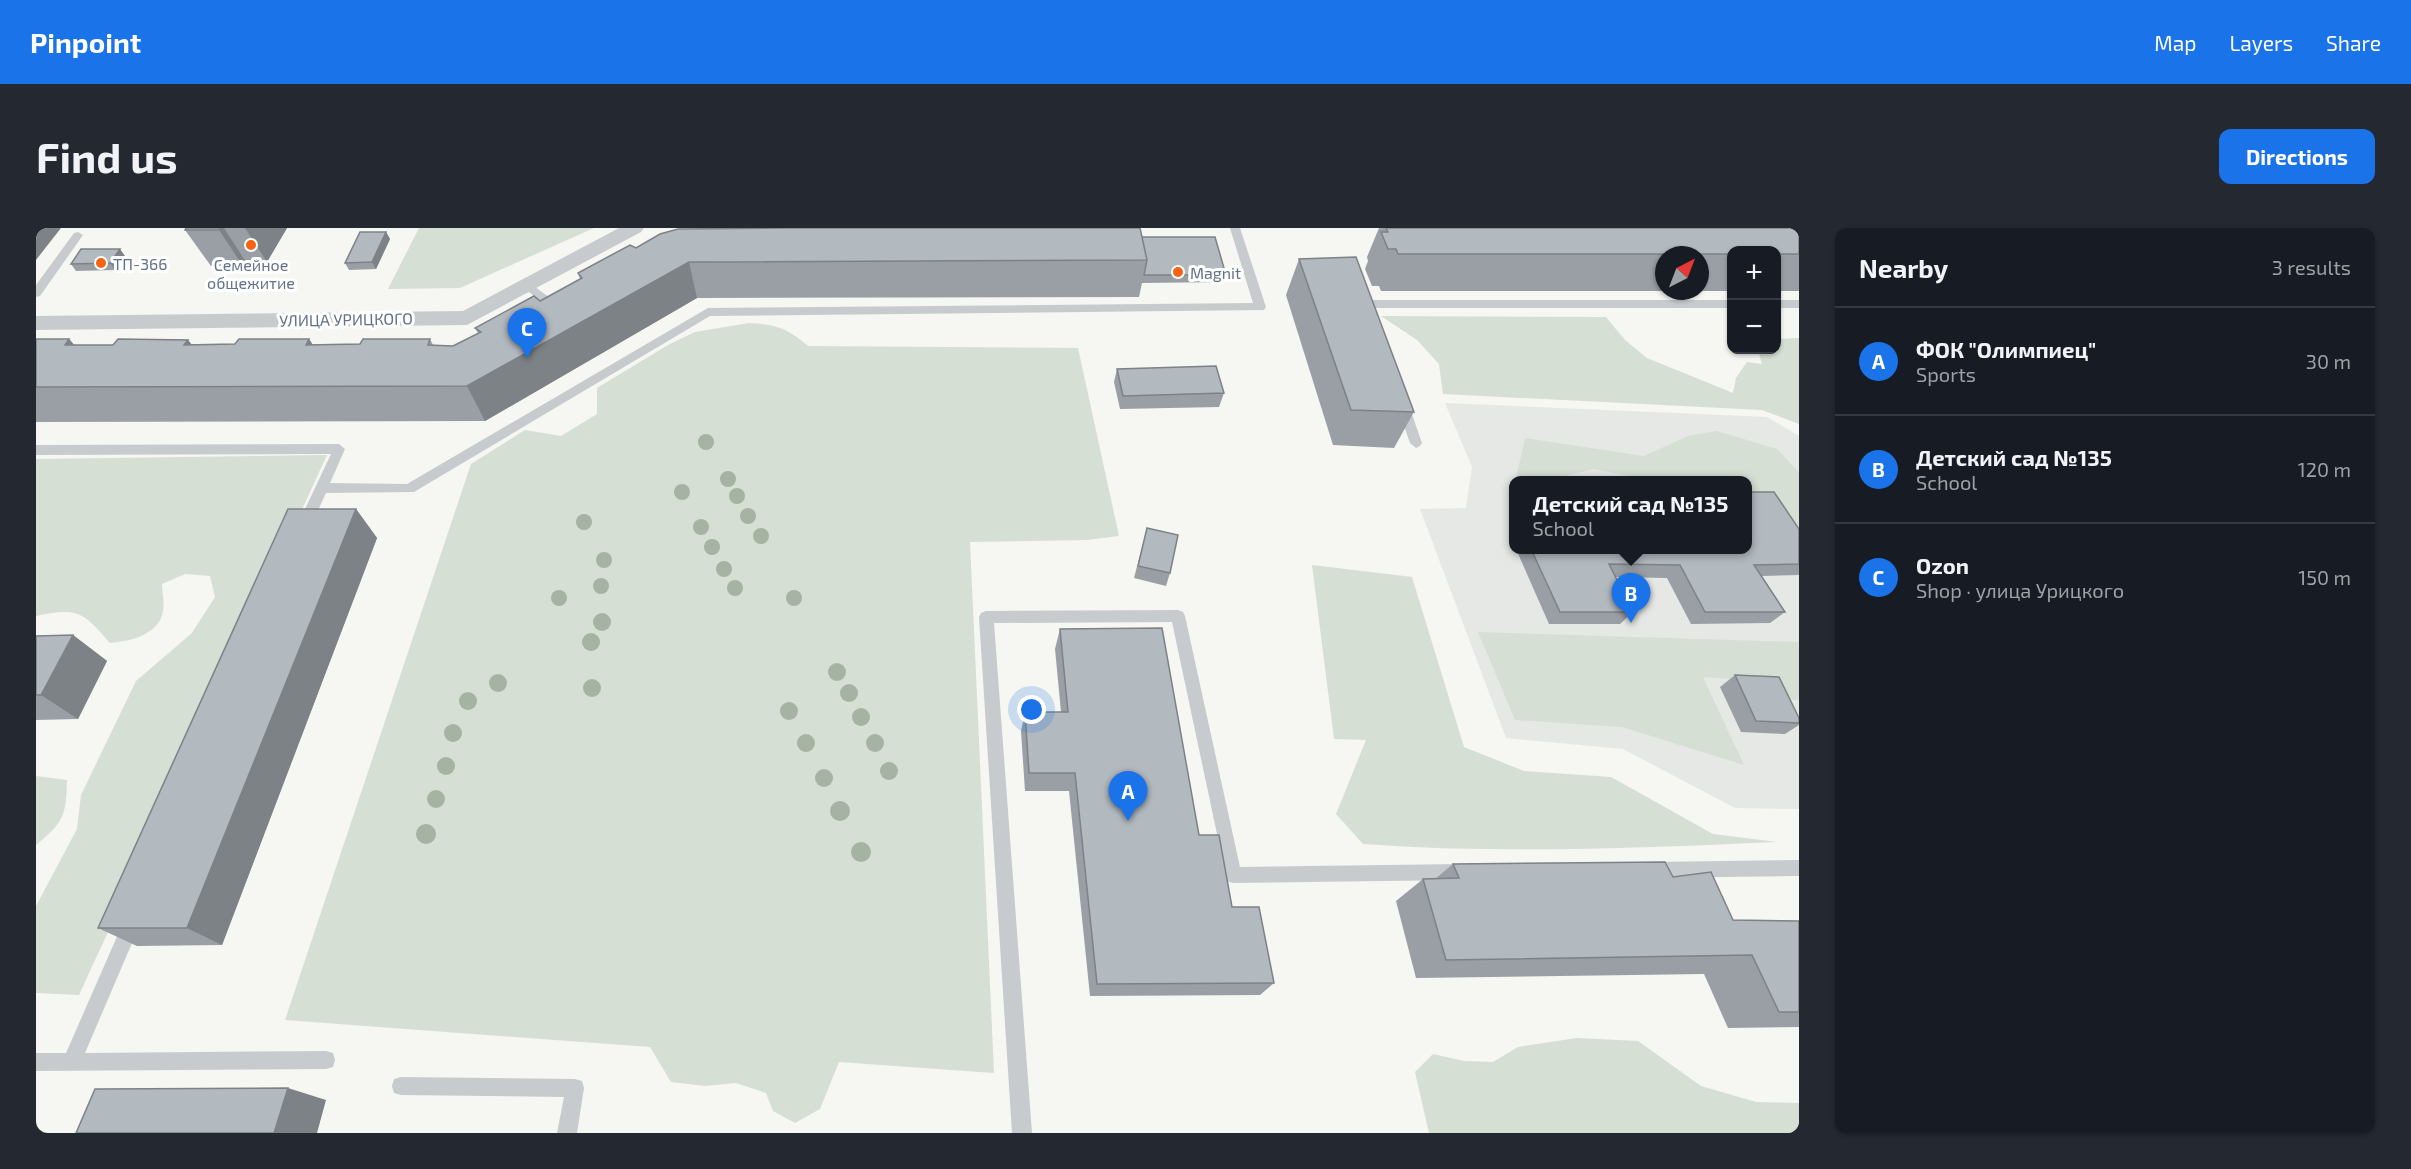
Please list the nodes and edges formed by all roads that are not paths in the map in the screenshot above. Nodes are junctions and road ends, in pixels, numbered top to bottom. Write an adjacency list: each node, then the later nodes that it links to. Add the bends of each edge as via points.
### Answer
1 (634, 228): 4 (street, УЛИЦА УРИЦКОГО)
2 (1235, 228): 15 (lane, via 1260,307 708,312 620,357 409,489)
3 (78, 235): 5 (lane)
4 (528, 286): 9 (lane); 10 (street, УЛИЦА УРИЦКОГО, via 467,318)
5 (36, 293)
6 (1727, 304): 11 (lane, via 1366,304)
7 (1781, 304): 8 (lane)
8 (1799, 304)
9 (569, 318)
10 (36, 323)
11 (1374, 325)
12 (1397, 390): 13 (lane)
13 (1416, 443)
14 (36, 450): 15 (lane, via 339,449)
15 (320, 488): 16 (lane)
16 (297, 542)
17 (1799, 868): 18 (lane)
18 (1634, 870)
19 (1481, 872): 26 (lane, via 1233,875 1178,616 986,617)
20 (137, 910): 23 (lane)
21 (326, 1060): 23 (lane)
22 (36, 1062): 23 (lane)
23 (71, 1062)
24 (401, 1086): 25 (lane, via 574,1088)
25 (567, 1133)
26 (1022, 1133)

